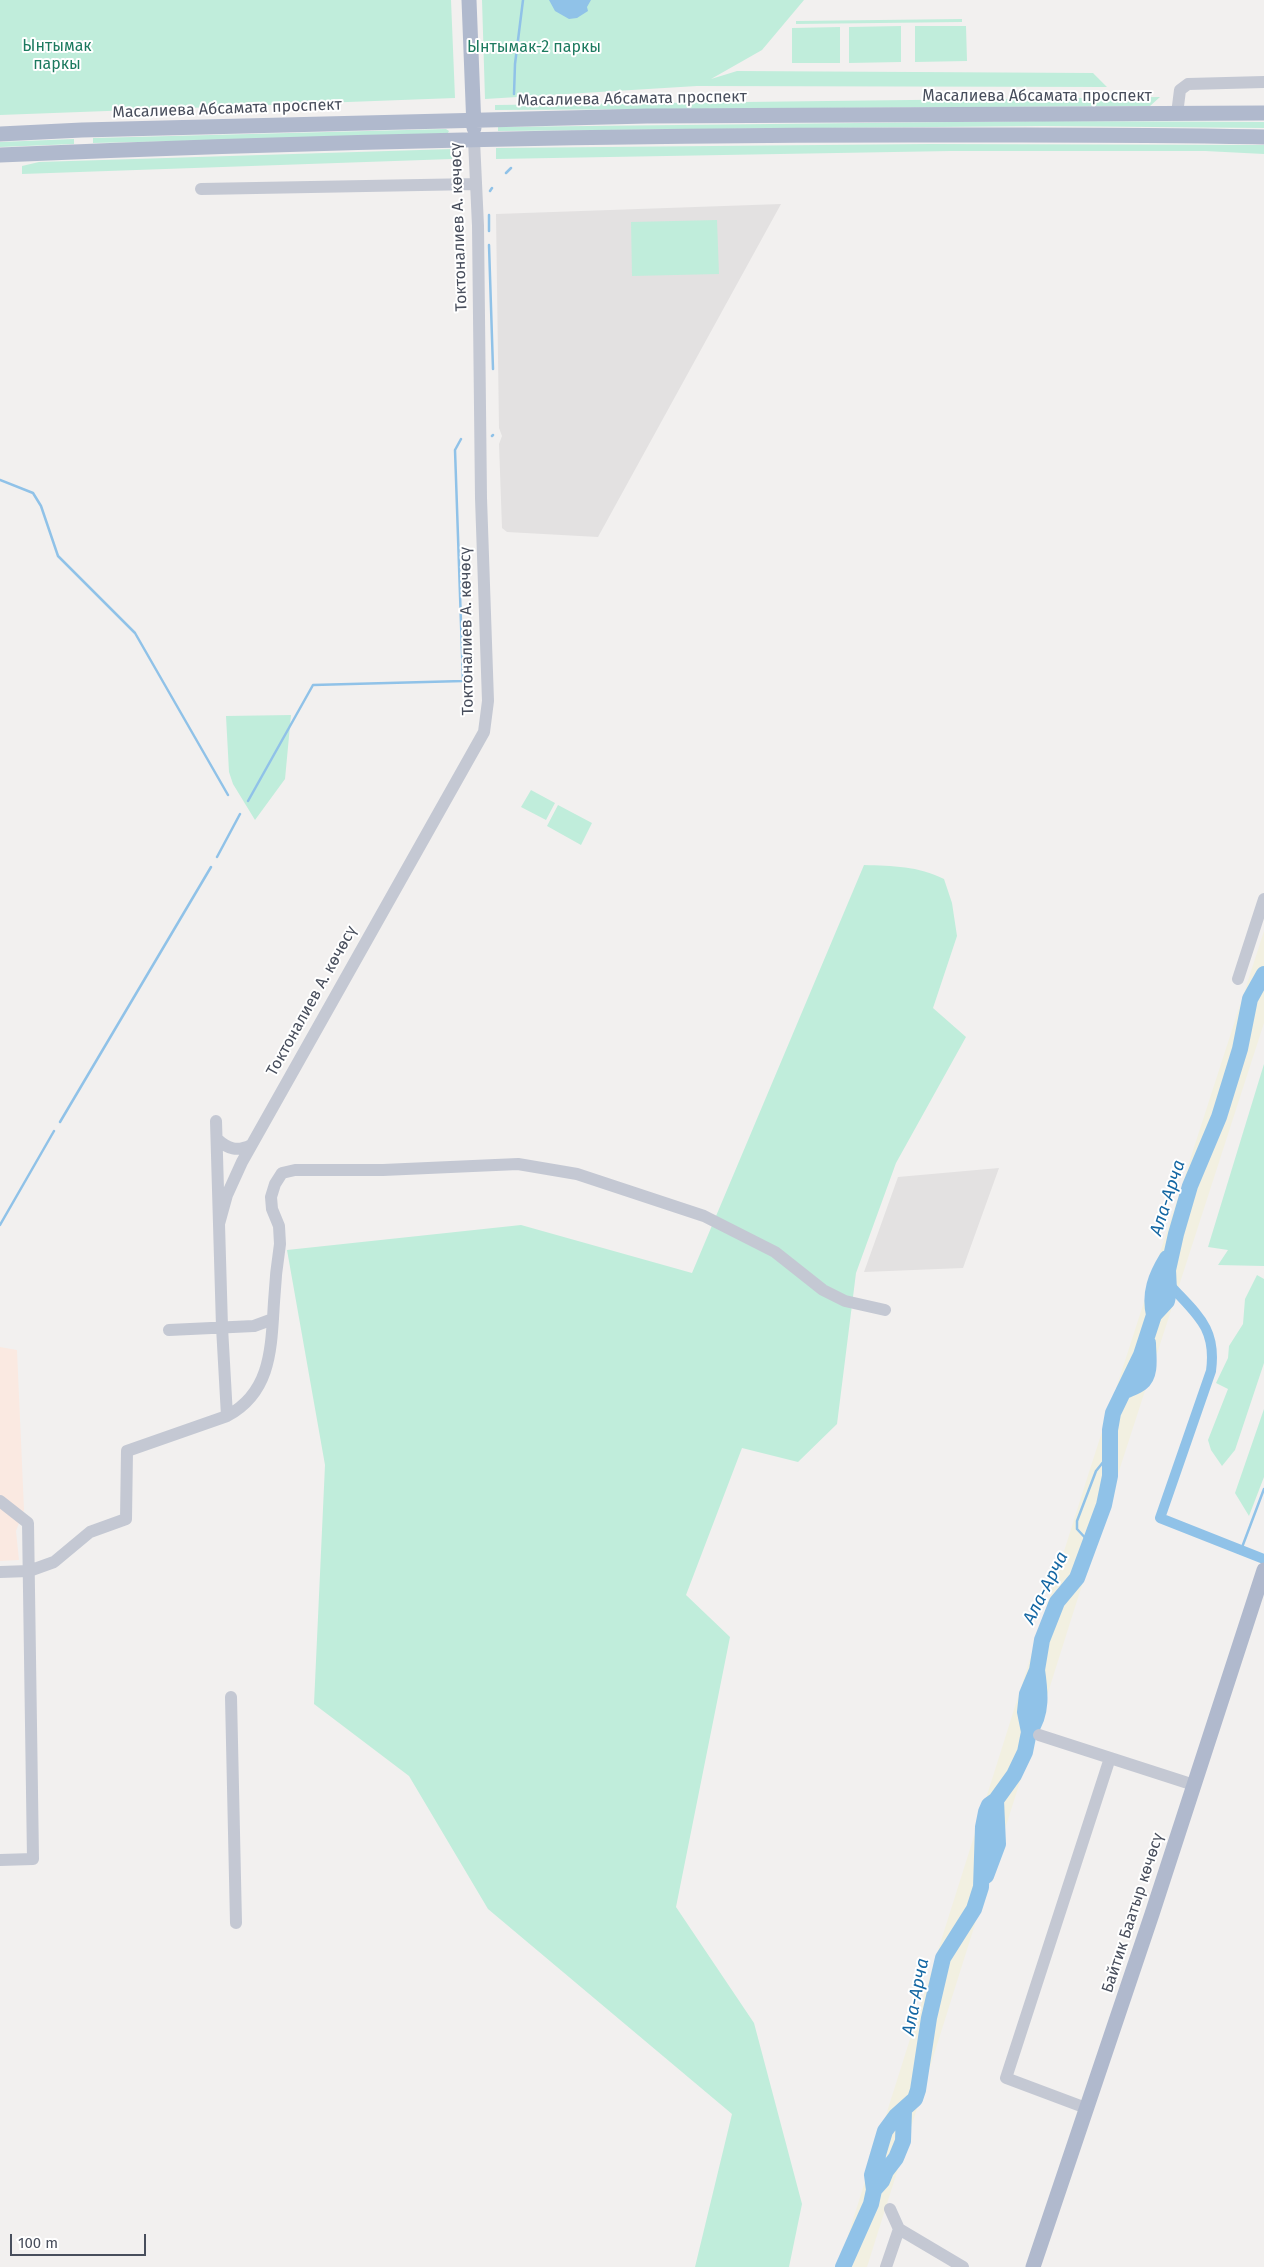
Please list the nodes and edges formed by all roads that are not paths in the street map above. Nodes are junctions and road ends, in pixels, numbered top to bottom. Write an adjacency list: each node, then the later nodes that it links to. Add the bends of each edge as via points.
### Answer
1 (469, 0): 5 (main road, Токтоналиев А. көчөсү)
2 (1264, 82): 4 (street, via 1188,84 1180,90)
3 (1264, 113): 4 (main road, Масалиева Абсамата проспект)
4 (1177, 114): 5 (main road, Масалиева Абсамата проспект, via 777,114)
5 (473, 120): 6 (main road, Масалиева Абсамата проспект); 9 (main road, Токтоналиев А. көчөсү)
6 (82, 130): 7 (main road, Масалиева Абсамата проспект); 10 (main road)
7 (0, 134)
8 (1264, 137): 9 (main road, via 796,135)
9 (474, 140): 10 (main road); 12 (street, Токтоналиев А. көчөсү)
10 (83, 151): 11 (main road)
11 (0, 155)
12 (476, 184): 13 (street); 18 (street, Токтоналиев А. көчөсү, via 488,701 484,732)
13 (201, 189)
14 (1264, 900): 15 (street)
15 (1238, 979)
16 (216, 1121): 17 (street)
17 (217, 1139): 18 (street, via 231,1149 244,1149); 19 (street)
18 (251, 1145): 19 (street, Токтоналиев А. көчөсү, via 234,1178)
19 (219, 1224): 22 (street)
20 (885, 1310): 21 (street, via 845,1301 823,1290 775,1252 704,1216 577,1174 518,1164 295,1170 282,1173 271,1197 280,1244)
21 (273, 1318): 22 (street, via 254,1326); 24 (street, via 265,1374 242,1408)
22 (222, 1327): 23 (street); 24 (street)
23 (169, 1330)
24 (227, 1416): 27 (street, via 127,1451 126,1519 90,1532 54,1562)
25 (0, 1501): 27 (street, via 28,1523)
26 (1264, 1570): 32 (main road, Байтик Баатыр көчөсү)
27 (29, 1571): 28 (street); 33 (street, via 33,1859)
28 (0, 1572)
29 (231, 1697): 34 (street)
30 (1039, 1735): 31 (street)
31 (1110, 1758): 32 (street); 35 (street, via 1006,2078)
32 (1194, 1785): 35 (main road, Байтик Баатыр көчөсү)
33 (0, 1860)
34 (236, 1923)
35 (1086, 2108): 40 (main road, Байтик Баатыр көчөсү)
36 (890, 2209): 37 (street)
37 (898, 2229): 38 (street); 39 (street)
38 (886, 2267)
39 (963, 2267)
40 (1034, 2267)

